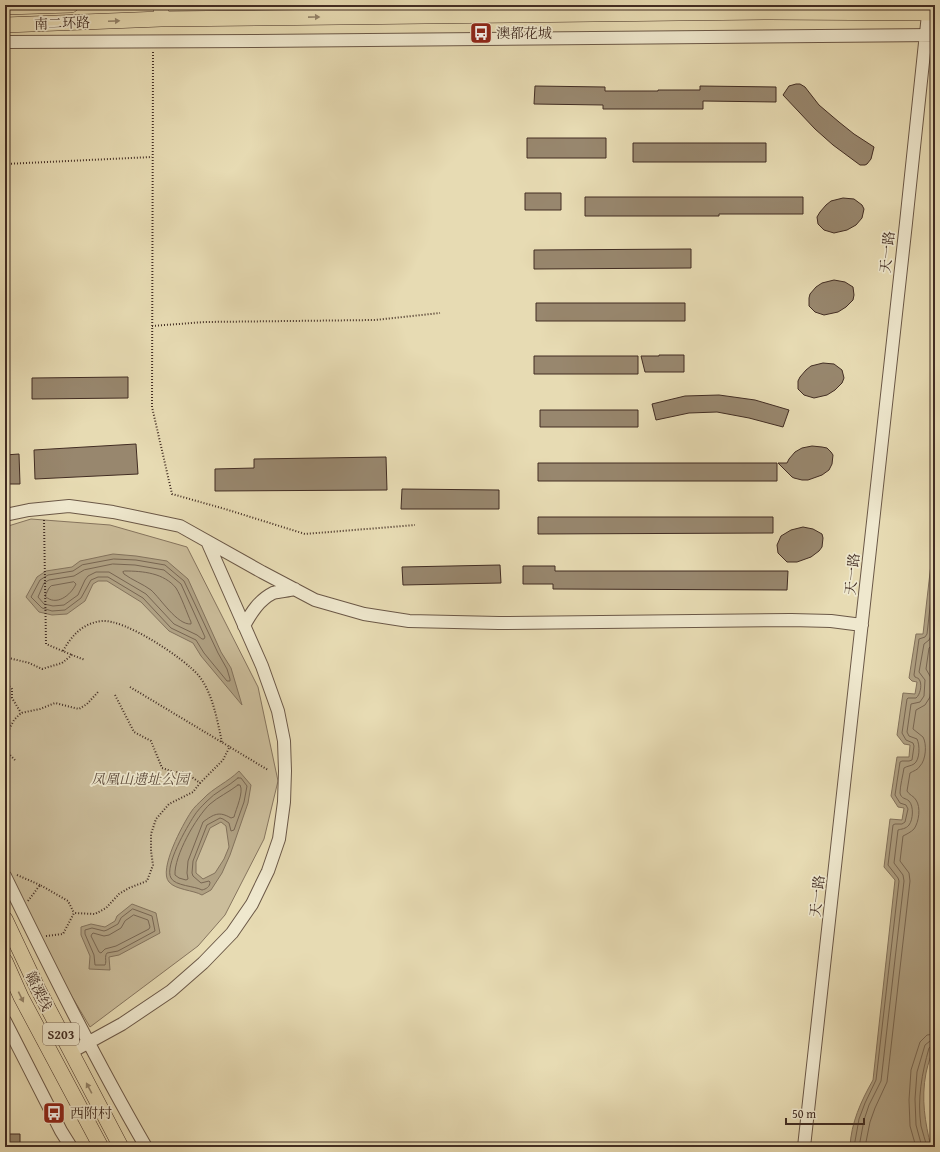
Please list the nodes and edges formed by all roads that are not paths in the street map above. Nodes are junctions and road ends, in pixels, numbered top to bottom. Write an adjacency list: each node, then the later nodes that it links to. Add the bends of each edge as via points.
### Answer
1 (71, 5): 2 (main road, 南二环路)
2 (5, 7)
3 (295, 11): 4 (main road, 南二环路, one-way to 4); 7 (main road, 南二环路)
4 (404, 11): 5 (main road, 南二环路)
5 (930, 11): 9 (street, 天一路)
6 (161, 12): 7 (main road, 南二环路); 8 (main road, 南二环路, one-way to 6)
7 (261, 12)
8 (5, 25)
9 (930, 35): 10 (street); 14 (street, 天一路)
10 (5, 42)
11 (5, 515): 12 (street, via 69,506 180,526)
12 (207, 541): 13 (street); 15 (street)
13 (295, 589): 14 (street, via 315,600 364,614 409,621 499,623 791,620); 15 (street, via 273,593 261,601)
14 (862, 625): 26 (street, 天一路)
15 (244, 626): 20 (street, via 278,711 284,741 284,802 279,839 268,871 252,904 232,933 203,963 171,991 122,1024)
16 (8, 875): 20 (street)
17 (5, 919): 21 (main road, 赣溧线 / S203)
18 (5, 961): 23 (main road, 赣溧线 / S203, one-way to 23, via 21,997)
19 (5, 1021): 22 (street)
20 (88, 1042): 21 (street); 25 (street)
21 (71, 1052): 24 (main road, 赣溧线 / S203, one-way to 21)
22 (70, 1147)
23 (101, 1147)
24 (121, 1147)
25 (146, 1147)
26 (804, 1147)

